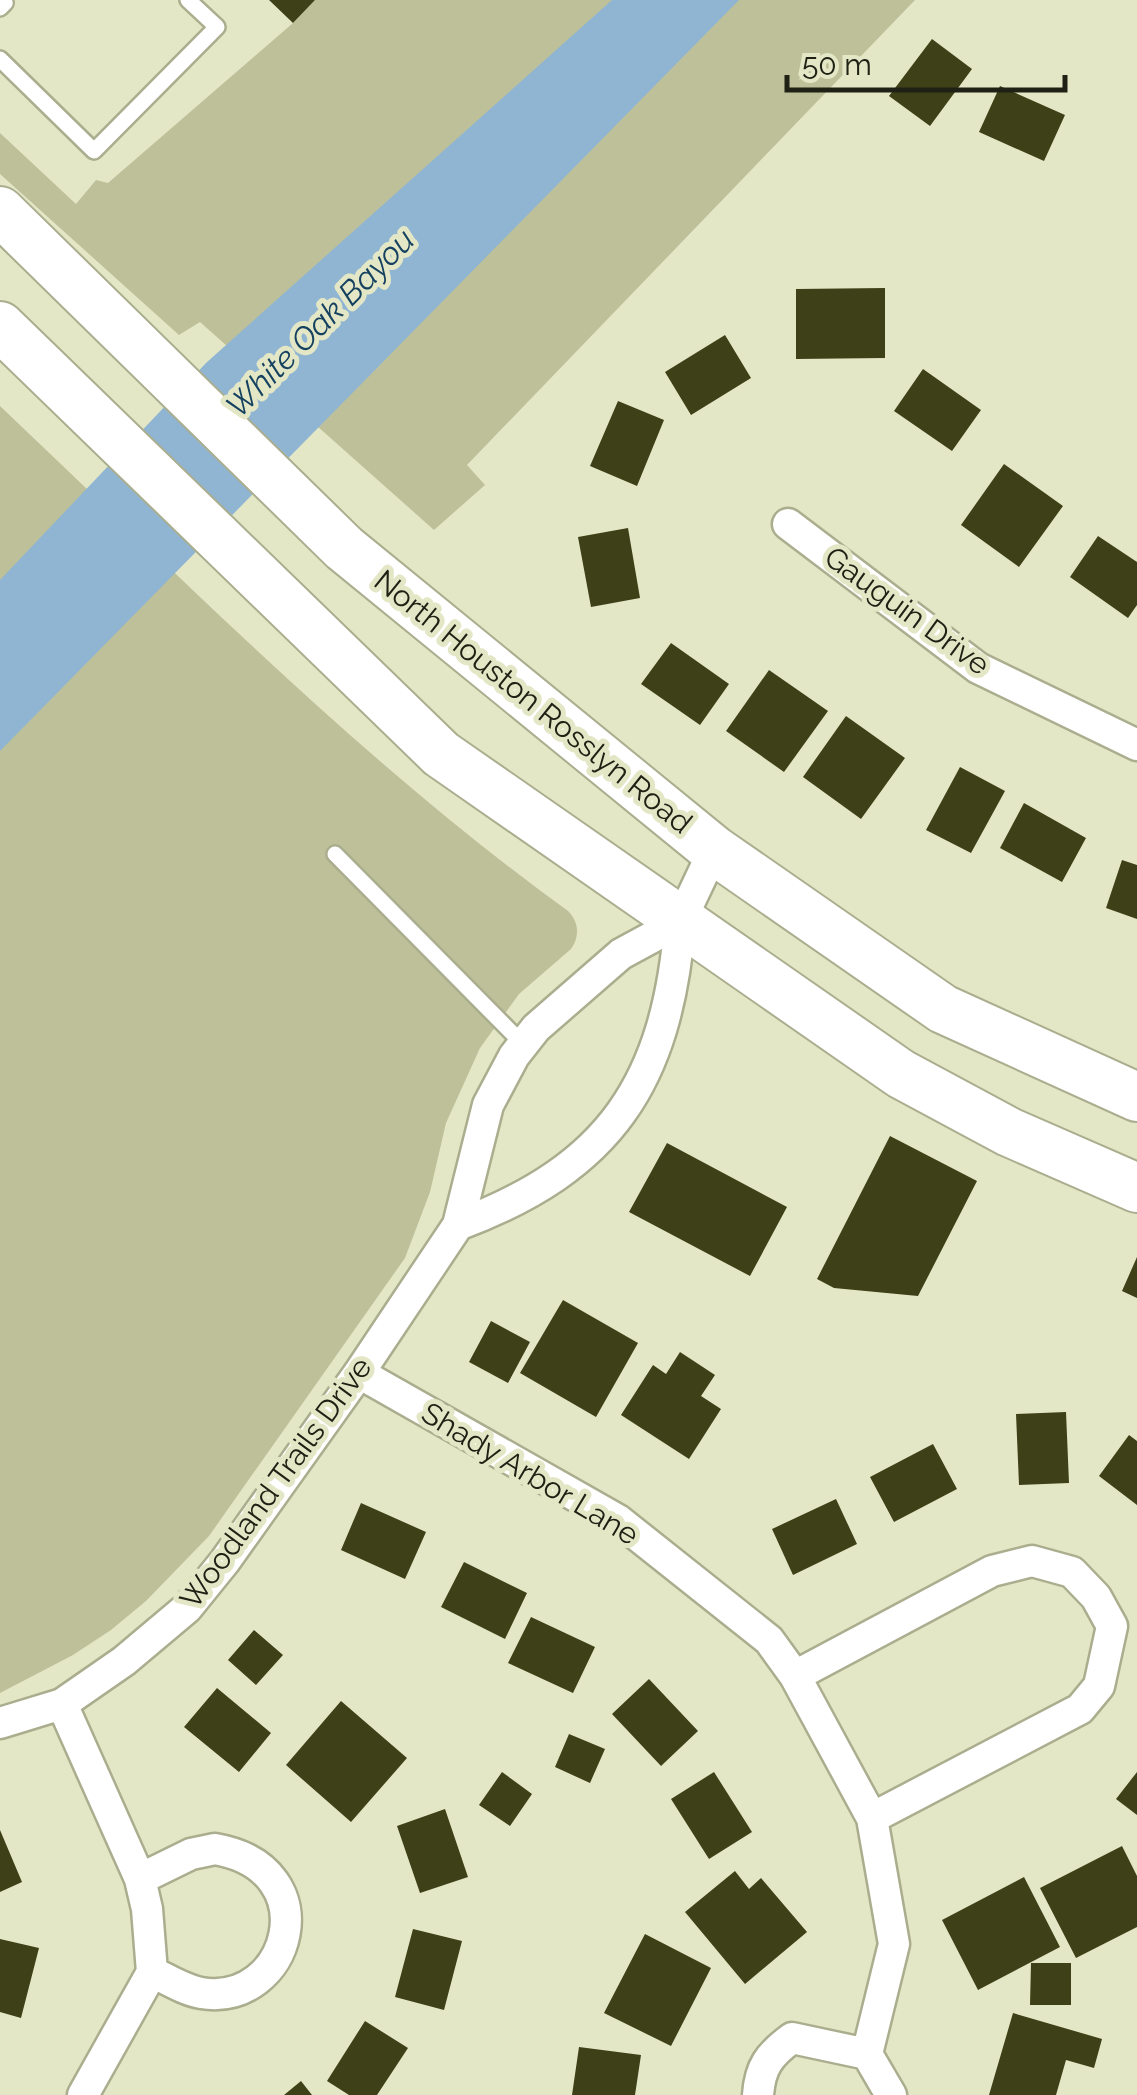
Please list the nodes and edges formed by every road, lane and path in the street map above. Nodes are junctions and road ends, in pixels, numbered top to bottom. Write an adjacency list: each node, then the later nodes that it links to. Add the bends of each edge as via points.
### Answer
1 (3, 0): 3 (lane)
2 (188, 0): 4 (lane, via 217,28 94,151)
3 (0, 8)
4 (0, 60)
5 (0, 210): 9 (main road, North Houston Rosslyn Road, via 344,548)
6 (15, 341): 11 (main road, via 441,754)
7 (788, 524): 8 (street, Gauguin Drive, via 978,668)
8 (1137, 745)
9 (714, 850): 11 (street); 13 (main road, North Houston Rosslyn Road, via 943,1008)
10 (335, 854): 12 (lane)
11 (680, 922): 12 (street, Woodland Trails Drive, via 621,954); 14 (main road, via 901,1074 1009,1132); 15 (street, via 664,1028 642,1081 604,1135 556,1179)
12 (523, 1044): 15 (street, Woodland Trails Drive, via 488,1105)
13 (1137, 1097)
14 (1137, 1188)
15 (458, 1225): 16 (street, Woodland Trails Drive)
16 (359, 1372): 17 (street, Shady Arbor Lane, via 618,1520 769,1640); 18 (street, Woodland Trails Drive, via 187,1608)
17 (795, 1676): 20 (street, Shady Arbor Lane); 20 (street, via 992,1571 1032,1561 1072,1572 1112,1626 1099,1686 1080,1709)
18 (62, 1704): 19 (street, Woodland Trails Drive); 21 (street)
19 (0, 1723)
20 (872, 1818): 23 (street, Shady Arbor Lane, via 894,1944)
21 (140, 1879): 22 (street); 22 (street, via 215,1850 259,1865 284,1904 280,1952 248,1986 201,1993)
22 (152, 1972): 24 (street)
23 (867, 2054): 25 (street, via 792,2038 760,2072); 26 (street)
24 (84, 2095)
25 (758, 2095)
26 (892, 2095)

